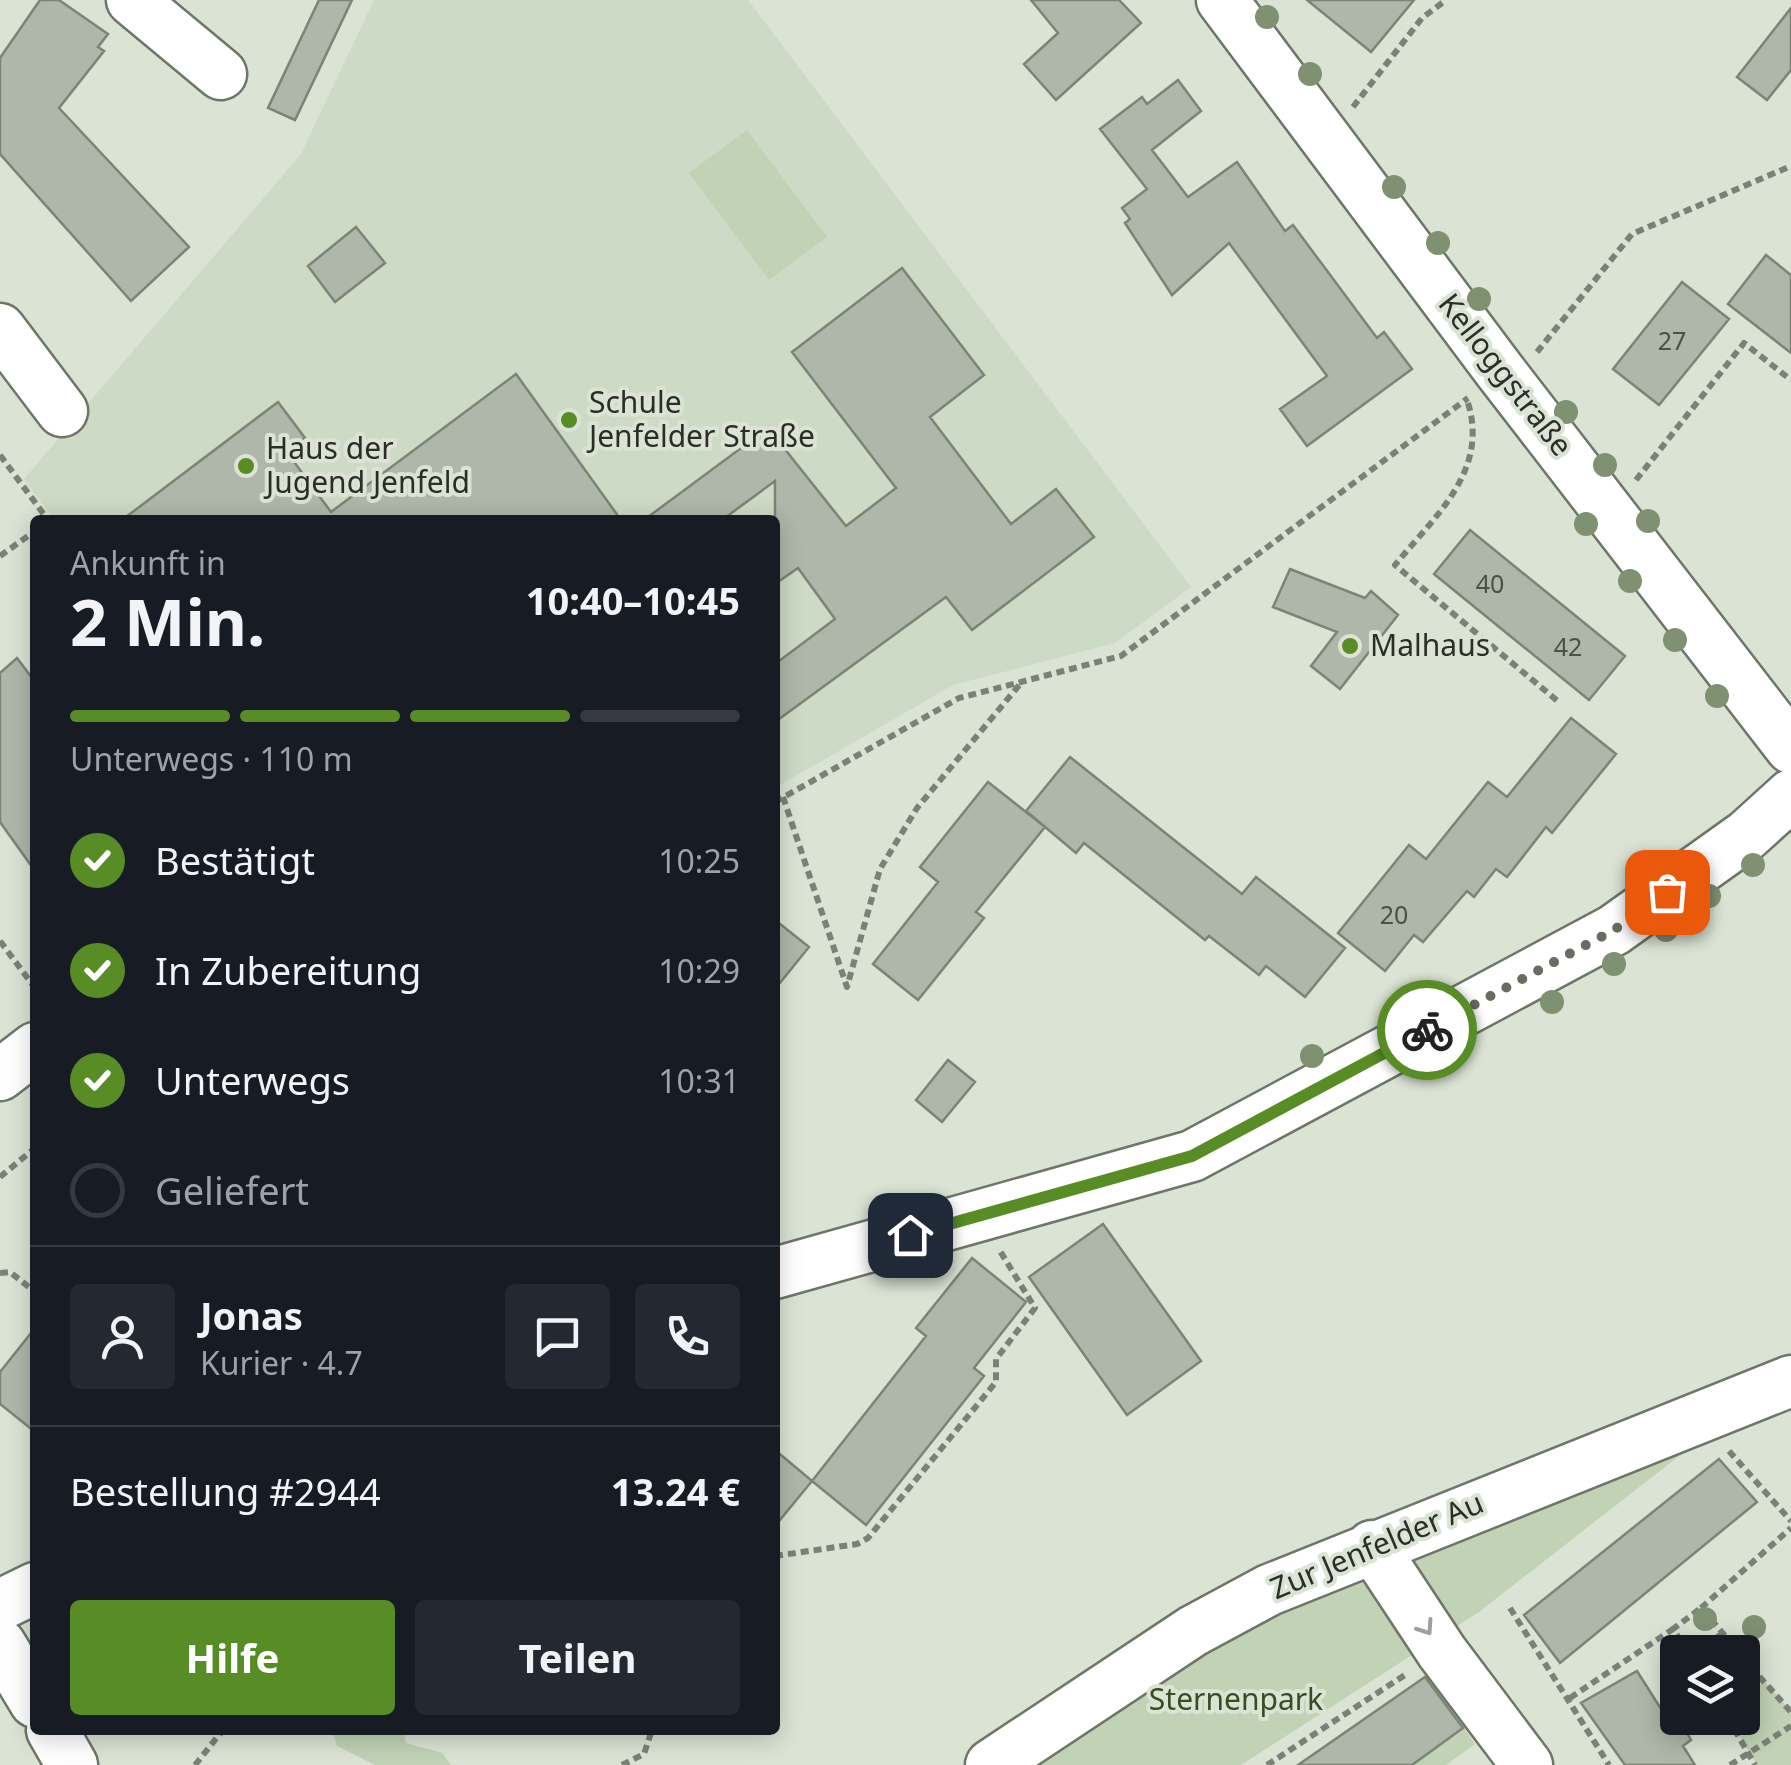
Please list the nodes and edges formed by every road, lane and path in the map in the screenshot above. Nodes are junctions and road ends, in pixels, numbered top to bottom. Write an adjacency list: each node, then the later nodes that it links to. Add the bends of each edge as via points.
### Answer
1 (132, 0): 4 (street)
2 (1222, 0): 5 (street, Kelloggstraße)
3 (1446, 0): 5 (path, via 1422,18)
4 (220, 74)
5 (1328, 140): 9 (street, Kelloggstraße)
6 (1791, 166): 9 (path, via 1632,234)
7 (0, 329): 10 (street)
8 (1791, 380): 12 (path, via 1744,344)
9 (1492, 384): 12 (street, Kelloggstraße); 16 (path, via 1120,656); 17 (path, via 1462,483 1395,566)
10 (62, 411)
11 (0, 456): 13 (path)
12 (1610, 512): 18 (street, Kelloggstraße)
13 (44, 515)
14 (30, 535): 15 (path)
15 (0, 556)
16 (1021, 682): 20 (path, via 959,698); 20 (path, via 917,808 880,869 847,987)
17 (1560, 702)
18 (1791, 748)
19 (1791, 796): 28 (street, via 1614,930 1192,1156)
20 (784, 797): 21 (path)
21 (780, 799)
22 (0, 941): 23 (path)
23 (30, 981)
24 (30, 1052): 25 (street)
25 (0, 1075)
26 (30, 1152): 27 (path)
27 (0, 1177)
28 (978, 1216): 29 (street); 36 (path, via 1035,1308 996,1360 996,1382 868,1538)
29 (780, 1272)
30 (0, 1274): 31 (path, via 10,1272)
31 (30, 1288)
32 (1790, 1386): 35 (street, Zur Jenfelder Au)
33 (1727, 1449): 34 (path)
34 (1791, 1525): 40 (path)
35 (1372, 1546): 45 (street, one-way to 45); 56 (street, Zur Jenfelder Au, via 1193,1631)
36 (780, 1555)
37 (30, 1590): 38 (street)
38 (0, 1605)
39 (1510, 1608): 48 (path)
40 (1701, 1608): 41 (path); 42 (path)
41 (1673, 1629): 43 (path); 48 (path)
42 (1722, 1634)
43 (1678, 1635)
44 (0, 1644): 47 (street)
45 (1442, 1652): 60 (path); 61 (street)
46 (1760, 1677): 49 (path)
47 (30, 1694)
48 (1570, 1698): 62 (path)
49 (1791, 1712)
50 (1791, 1726): 55 (path)
51 (55, 1735): 57 (street)
52 (219, 1735): 58 (path)
53 (650, 1735): 59 (path, via 644,1754)
54 (1739, 1735): 55 (path)
55 (1750, 1753): 63 (path); 64 (path)
56 (1008, 1760)
57 (72, 1765)
58 (196, 1765)
59 (622, 1765)
60 (1266, 1765)
61 (1526, 1765)
62 (1608, 1765)
63 (1730, 1765)
64 (1755, 1765)

